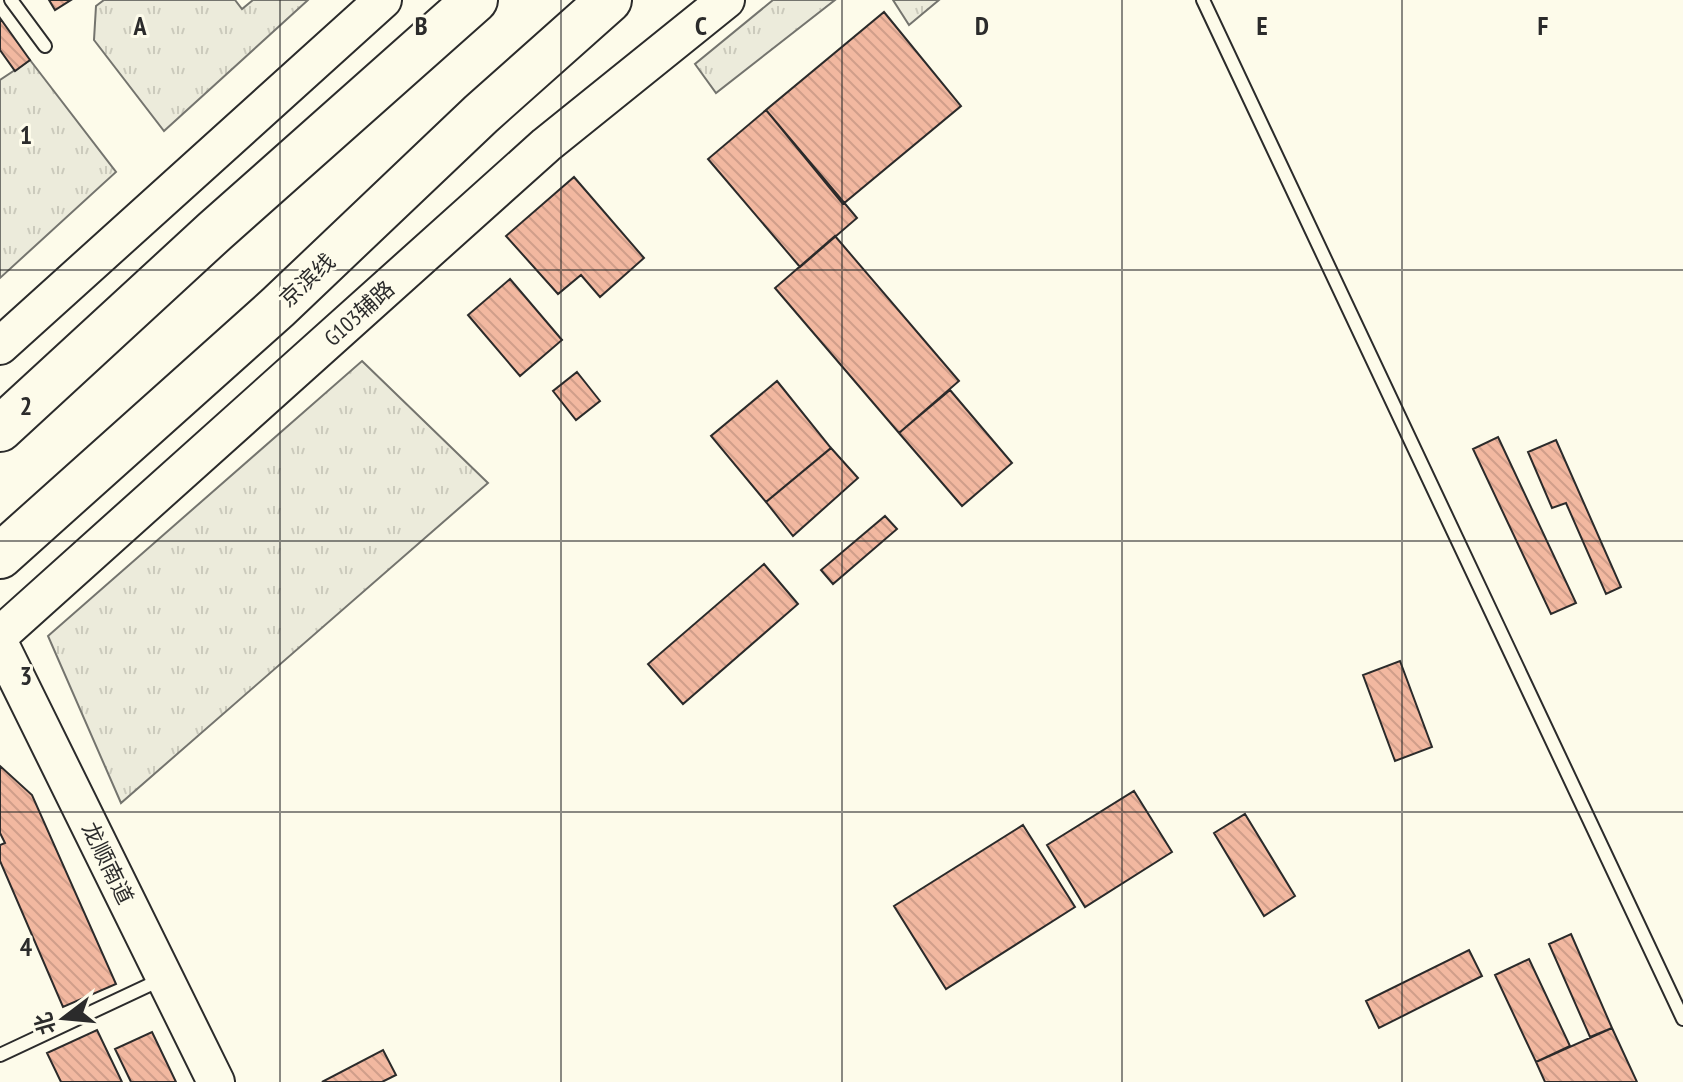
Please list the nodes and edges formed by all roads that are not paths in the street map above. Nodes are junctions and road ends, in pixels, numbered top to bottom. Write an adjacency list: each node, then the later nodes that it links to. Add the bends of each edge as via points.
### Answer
1 (11, 0): 7 (lane)
2 (383, 0): 8 (street)
3 (475, 0): 9 (highway)
4 (609, 0): 10 (highway, 京滨线)
5 (726, 0): 11 (street, G103辅路, via 546,145)
6 (1203, 0): 14 (lane)
7 (45, 46)
8 (0, 346)
9 (0, 429)
10 (0, 556)
11 (0, 635)
12 (0, 644): 13 (street, 龙顺南道)
13 (165, 977): 15 (lane); 16 (street, 龙顺南道)
14 (1683, 1019)
15 (0, 1055)
16 (216, 1082)

